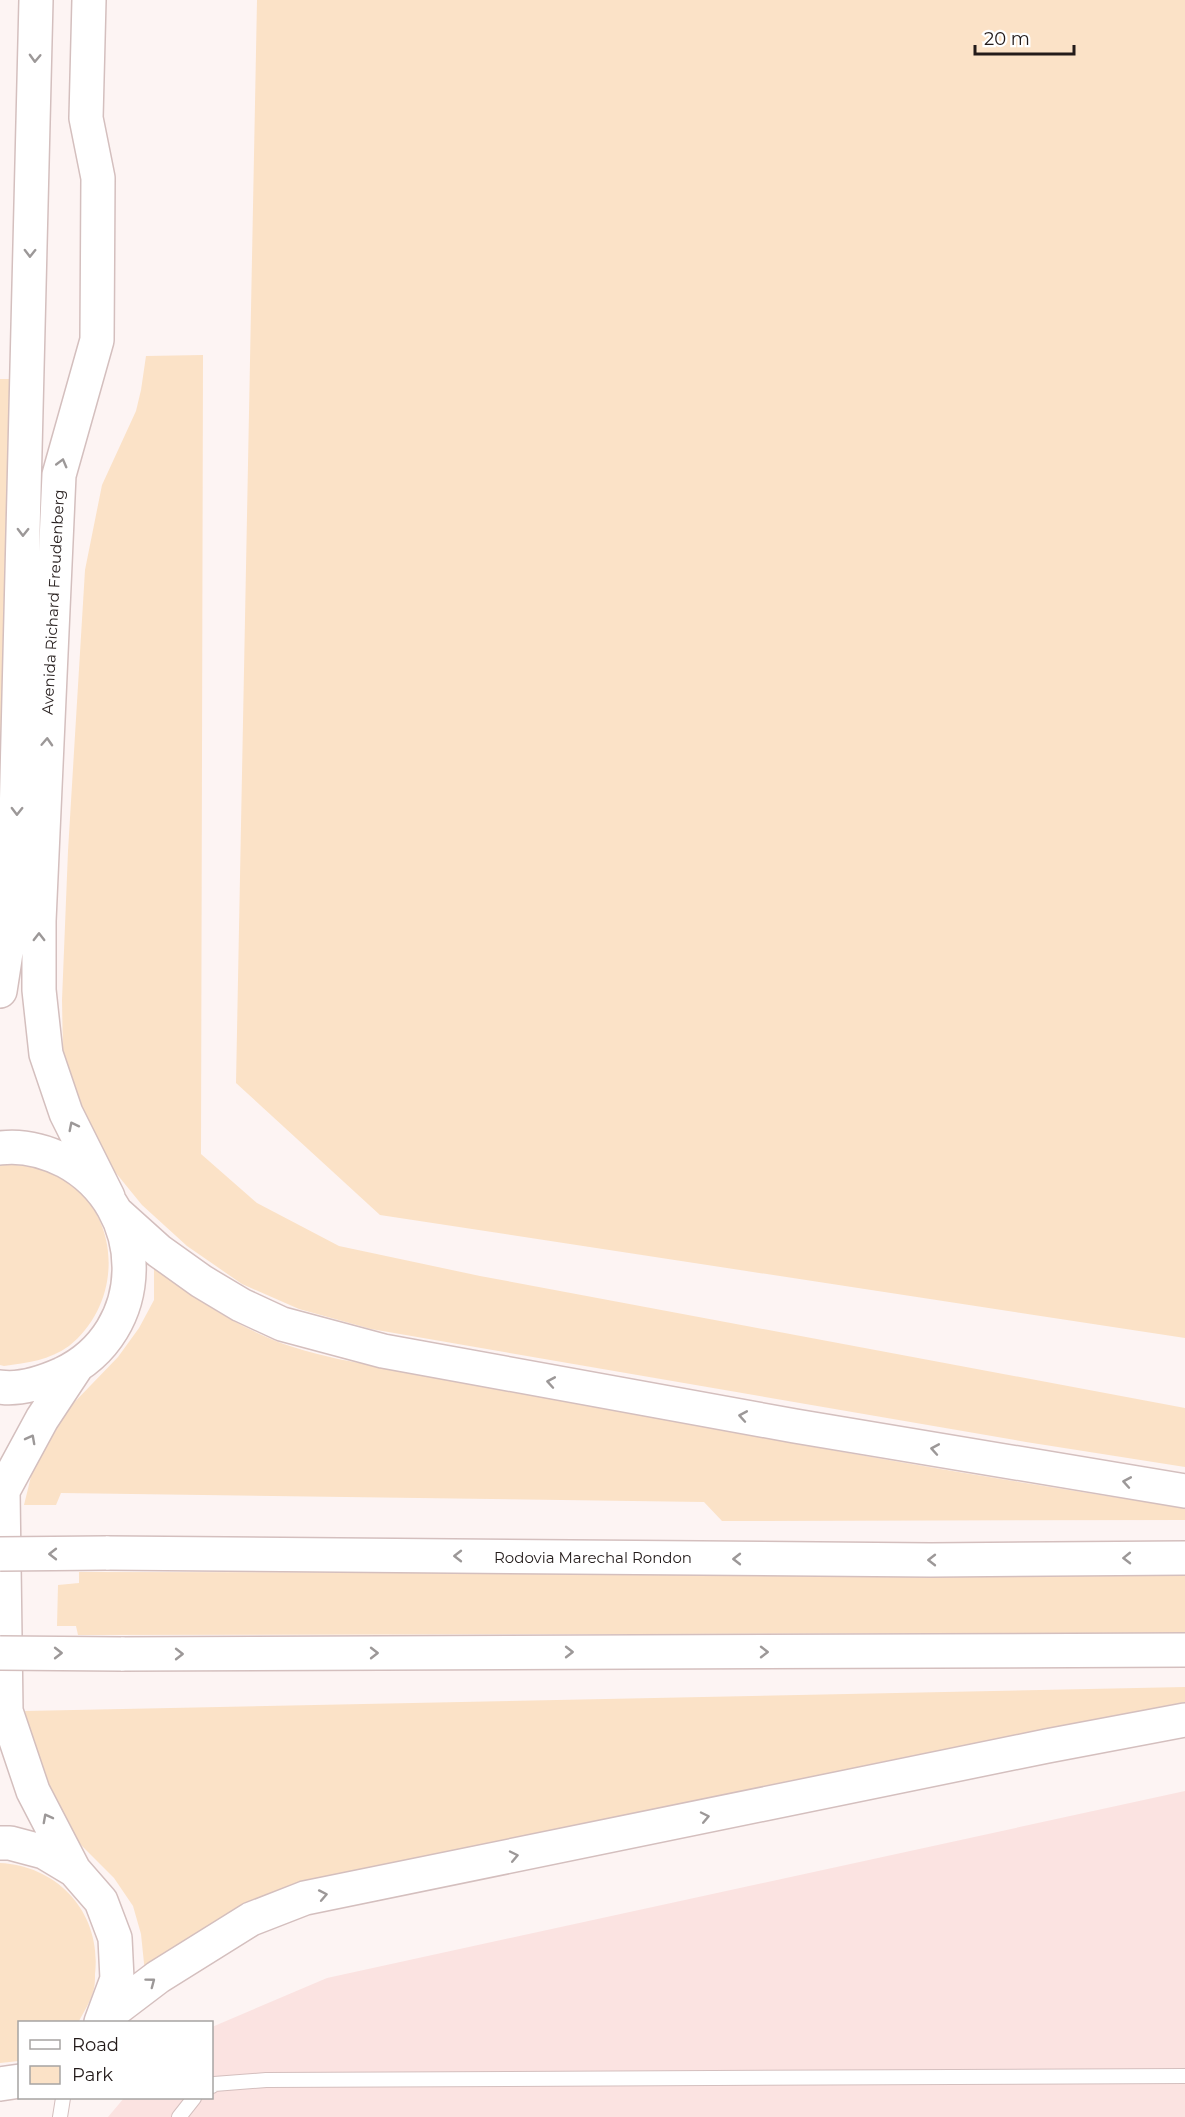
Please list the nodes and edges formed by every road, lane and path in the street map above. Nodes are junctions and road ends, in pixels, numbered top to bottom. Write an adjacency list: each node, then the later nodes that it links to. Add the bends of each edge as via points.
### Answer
1 (36, 0): 3 (main road, Avenida Richard Freudenberg, one-way to 3, via 14,901)
2 (89, 0): 5 (main road, Avenida Richard Freudenberg, one-way to 2, via 66,1113 46,1054 39,990 58,475 97,340 98,178 86,118)
3 (0, 991)
4 (0, 1148): 5 (main road, via 14,1146 50,1153 83,1171)
5 (114, 1206): 6 (main road, via 128,1248 129,1281 120,1314 108,1334); 9 (main road, one-way to 5, via 382,1351 282,1324 241,1305 159,1251)
6 (77, 1366): 7 (main road, via 43,1383); 8 (main road, one-way to 6)
7 (0, 1387)
8 (2, 1486): 14 (main road)
9 (1185, 1491)
10 (0, 1554): 11 (main road, Rodovia Marechal Rondon, one-way to 10, bridge)
11 (1185, 1558)
12 (1185, 1650): 13 (main road, one-way to 12, bridge)
13 (0, 1653)
14 (3, 1720): 17 (main road, one-way to 14, via 33,1791)
15 (1185, 1720): 18 (main road, one-way to 15, via 158,1977 242,1924 305,1898)
16 (0, 1843): 17 (main road, via 44,1852)
17 (74, 1870): 18 (main road, via 101,1901 115,1938 117,1979)
18 (103, 2020)
19 (1185, 2076): 22 (lane, via 278,2080)
20 (18, 2081): 21 (main road)
21 (0, 2084)
22 (213, 2085)
23 (63, 2099): 25 (lane)
24 (192, 2099): 26 (lane)
25 (60, 2117)
26 (179, 2117)

